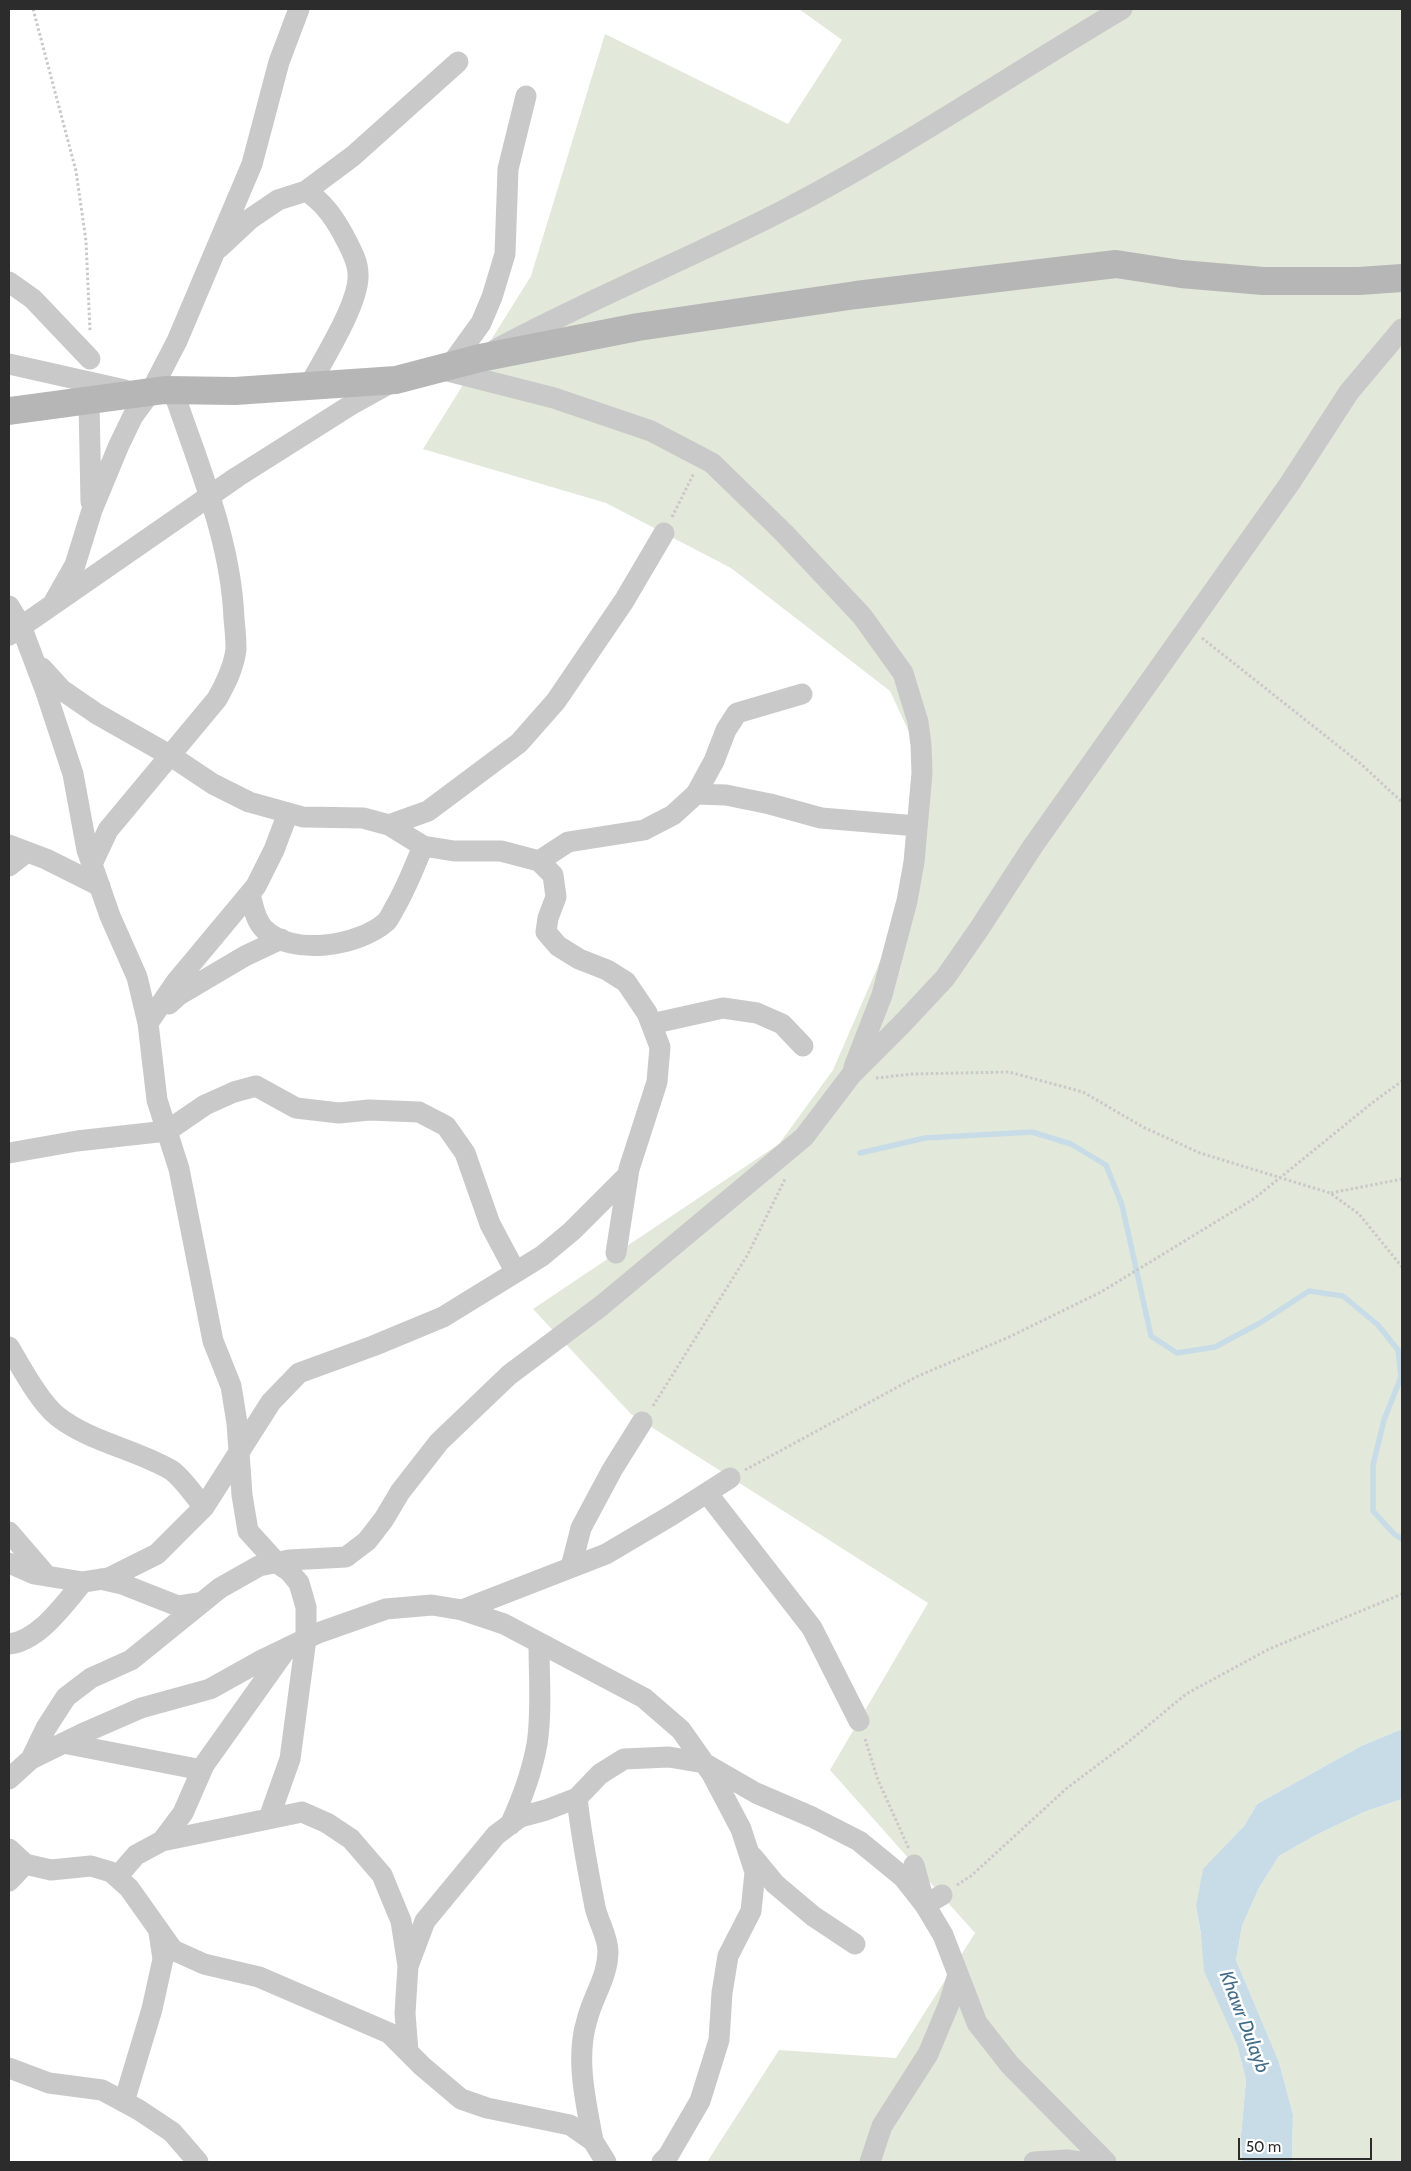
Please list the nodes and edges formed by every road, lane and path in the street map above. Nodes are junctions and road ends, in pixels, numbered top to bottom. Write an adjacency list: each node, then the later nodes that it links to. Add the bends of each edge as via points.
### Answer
1 (33, 9): 12 (path, via 76,171 86,241)
2 (299, 9): 7 (street, via 279,62 252,164)
3 (1122, 9): 11 (street, via 911,138 784,210 539,326)
4 (458, 62): 6 (street, via 353,156)
5 (526, 96): 14 (street, via 508,169 505,254 481,323)
6 (306, 191): 7 (street, via 278,200 250,219); 16 (street, via 321,201 341,230 358,274 354,301)
7 (212, 255): 17 (street)
8 (1402, 278): 11 (street, via 1264,281 1181,274 1116,264 638,326)
9 (9, 282): 12 (street, via 33,299)
10 (1402, 329): 26 (street, via 1349,392 1290,484)
11 (480, 358): 14 (street)
12 (90, 359)
13 (9, 364): 17 (street, via 90,384)
14 (445, 368): 15 (street); 20 (street, via 554,398 651,431)
15 (396, 380): 16 (street); 21 (street, via 354,403)
16 (309, 386): 17 (street)
17 (155, 392): 18 (street); 21 (street); 22 (street, via 134,416)
18 (89, 401): 19 (street); 22 (street)
19 (9, 411)
20 (702, 458): 23 (path); 35 (street, via 712,463 784,533 862,616 903,673 918,722 921,745)
21 (210, 495): 24 (street); 30 (street, via 233,593 236,649 229,679 217,699)
22 (92, 510): 24 (street, via 75,565)
23 (664, 533): 34 (street, via 624,601 561,693 519,743 428,811)
24 (54, 602): 27 (street)
25 (9, 606): 27 (street)
26 (1188, 627): 32 (path, via 1361,764); 47 (street, via 1032,846 945,978)
27 (15, 631): 28 (street)
28 (34, 658): 30 (street, via 62,690); 39 (street, via 73,774)
29 (802, 694): 31 (street, via 737,713)
30 (171, 756): 33 (street, via 248,802); 39 (street, via 108,830)
31 (696, 794): 35 (street, via 735,797 821,818); 38 (street, via 673,815 644,830 568,842)
32 (1402, 802)
33 (288, 814): 34 (street, via 303,818 363,818); 42 (street, via 274,850)
34 (389, 826): 36 (street)
35 (917, 826): 47 (street, via 914,862 899,933 882,995)
36 (423, 846): 38 (street, via 454,851 501,850); 43 (street, via 407,887 386,922 352,941 302,946)
37 (18, 848): 40 (street); 41 (street)
38 (539, 861): 45 (street, via 553,875 556,897 546,932 558,946 572,955 626,982)
39 (92, 864): 41 (street)
40 (9, 866)
41 (100, 886): 44 (street, via 137,976)
42 (250, 894): 43 (street, via 255,915 264,929); 44 (street, via 176,982)
43 (281, 939): 44 (street, via 178,995)
44 (148, 1023): 49 (street, via 157,1100)
45 (651, 1024): 46 (street, via 723,1008 757,1013 782,1024); 52 (street, via 660,1046 657,1082)
46 (803, 1046)
47 (849, 1078): 53 (path, via 1009,1072 1083,1092 1143,1127 1200,1153); 67 (street, via 804,1137 601,1306 509,1375 439,1442 367,1541 346,1556)
48 (1402, 1082): 53 (path)
49 (167, 1131): 50 (street, via 77,1141); 58 (street, via 205,1105 256,1086 296,1108 339,1113 368,1110 420,1112 446,1126 465,1153 490,1224); 61 (street, via 179,1169 213,1341 231,1386)
50 (9, 1153)
51 (788, 1173): 60 (path, via 748,1254)
52 (628, 1176): 56 (street); 58 (street, via 572,1231 542,1256)
53 (1281, 1178): 55 (path); 62 (path, via 1255,1198 1101,1292 1009,1337 916,1376)
54 (1402, 1179): 55 (path)
55 (1330, 1193): 57 (path, via 1359,1214)
56 (616, 1253)
57 (1402, 1267)
58 (515, 1271): 61 (street, via 442,1317 299,1373 271,1402)
59 (9, 1347): 64 (street, via 34,1388 56,1415 87,1434 173,1471)
60 (642, 1422): 68 (street, via 582,1528)
61 (239, 1451): 64 (street); 67 (street, via 248,1531)
62 (730, 1478): 63 (street)
63 (707, 1493): 68 (street, via 606,1554); 77 (street, via 812,1628)
64 (204, 1507): 70 (street, via 157,1554 109,1578)
65 (9, 1532): 69 (street)
66 (9, 1563): 69 (street)
67 (277, 1563): 72 (street, via 259,1566 220,1588); 74 (street, via 299,1583 306,1607)
68 (571, 1567): 73 (street)
69 (47, 1576): 70 (street)
70 (92, 1581): 72 (street, via 122,1584 178,1606); 75 (street, via 44,1627)
71 (1402, 1594): 93 (path, via 1268,1649 1186,1694 1066,1788 971,1876)
72 (204, 1602): 79 (street, via 131,1660 91,1678 66,1697)
73 (462, 1610): 74 (street, via 432,1605 386,1609); 76 (street, via 504,1624)
74 (297, 1643): 78 (street, via 210,1690 141,1708); 81 (street); 84 (street, via 290,1759)
75 (9, 1644)
76 (539, 1644): 80 (street, via 644,1698 681,1730); 85 (street, via 537,1744 524,1794)
77 (859, 1721): 90 (path, via 878,1780 902,1830)
78 (63, 1743): 79 (street); 81 (street)
79 (31, 1759): 82 (street)
80 (704, 1763): 83 (street, via 669,1757 624,1759 600,1774); 88 (street, via 741,1829); 93 (street, via 756,1793 859,1841)
81 (202, 1770): 86 (street, via 183,1813)
82 (9, 1779)
83 (577, 1798): 85 (street, via 520,1817); 101 (street, via 595,1909 609,1950 604,1981 586,2020 582,2056)
84 (269, 1818): 86 (street); 96 (street, via 302,1812 350,1839 382,1875 400,1921)
85 (510, 1824): 96 (street, via 496,1835 426,1921)
86 (162, 1841): 91 (street, via 136,1856)
87 (9, 1849): 89 (street)
88 (749, 1852): 95 (street, via 775,1884 813,1916); 104 (street, via 755,1872 751,1911 728,1956 719,2040 700,2101)
89 (25, 1864): 91 (street, via 51,1870 91,1866); 92 (street)
90 (914, 1865): 93 (street)
91 (117, 1877): 94 (street, via 129,1888)
92 (9, 1881)
93 (933, 1900): 97 (street)
94 (158, 1930): 98 (street, via 173,1950 204,1964 260,1977 389,2033); 100 (street, via 163,1959 152,2009)
95 (855, 1944)
96 (408, 1966): 98 (street, via 405,2013)
97 (958, 1974): 105 (street, via 928,2054 882,2126); 108 (street, via 977,2023 1010,2065)
98 (408, 2052): 101 (street, via 461,2099 487,2108 570,2124)
99 (9, 2068): 100 (street, via 49,2083 102,2090)
100 (124, 2102): 102 (street, via 172,2132)
101 (593, 2141): 103 (street)
102 (198, 2162)
103 (606, 2162)
104 (662, 2162)
105 (870, 2162)
106 (1034, 2162): 107 (street)
107 (1080, 2162)
108 (1106, 2162)

